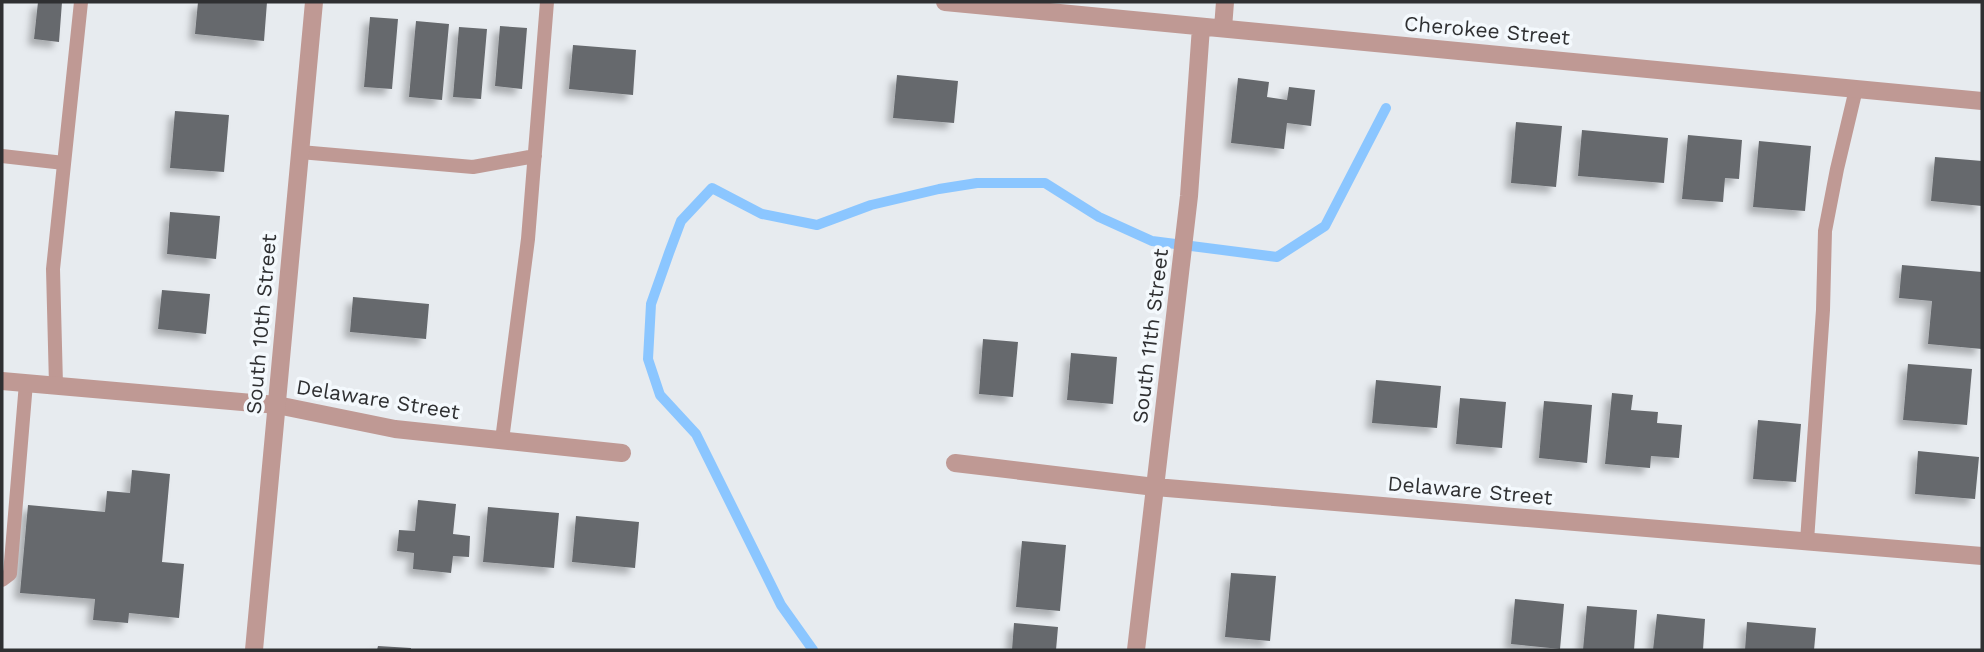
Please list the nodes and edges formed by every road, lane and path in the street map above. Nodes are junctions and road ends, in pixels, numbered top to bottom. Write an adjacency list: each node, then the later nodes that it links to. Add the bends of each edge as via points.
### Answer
1 (81, 2): 14 (lane)
2 (314, 2): 11 (street, South 10th Street)
3 (547, 2): 13 (lane)
4 (945, 2): 6 (street, Cherokee Street)
5 (1226, 2): 8 (street)
6 (1042, 6): 7 (street, Cherokee Street)
7 (1201, 27): 8 (street, Cherokee Street); 22 (street, South 11th Street, via 1189,196)
8 (1223, 28): 9 (street, Cherokee Street)
9 (1856, 89): 10 (street, Cherokee Street); 23 (lane, via 1825,231)
10 (1982, 101)
11 (300, 152): 13 (lane, via 473,167); 18 (street, South 10th Street)
12 (2, 156): 14 (lane)
13 (535, 156): 19 (lane)
14 (64, 163): 17 (lane, via 53,269)
15 (2, 381): 16 (street, Delaware Street)
16 (26, 383): 17 (street, Delaware Street); 25 (lane, via 9,574)
17 (57, 385): 18 (street, Delaware Street)
18 (277, 405): 19 (street, Delaware Street, via 395,429); 26 (street, South 10th Street)
19 (502, 440): 20 (street, Delaware Street)
20 (622, 453)
21 (955, 463): 22 (street, Delaware Street)
22 (1155, 487): 23 (street, Delaware Street); 27 (street, South 11th Street)
23 (1807, 541): 24 (street, Delaware Street)
24 (1982, 556)
25 (2, 580)
26 (254, 650)
27 (1136, 650)

